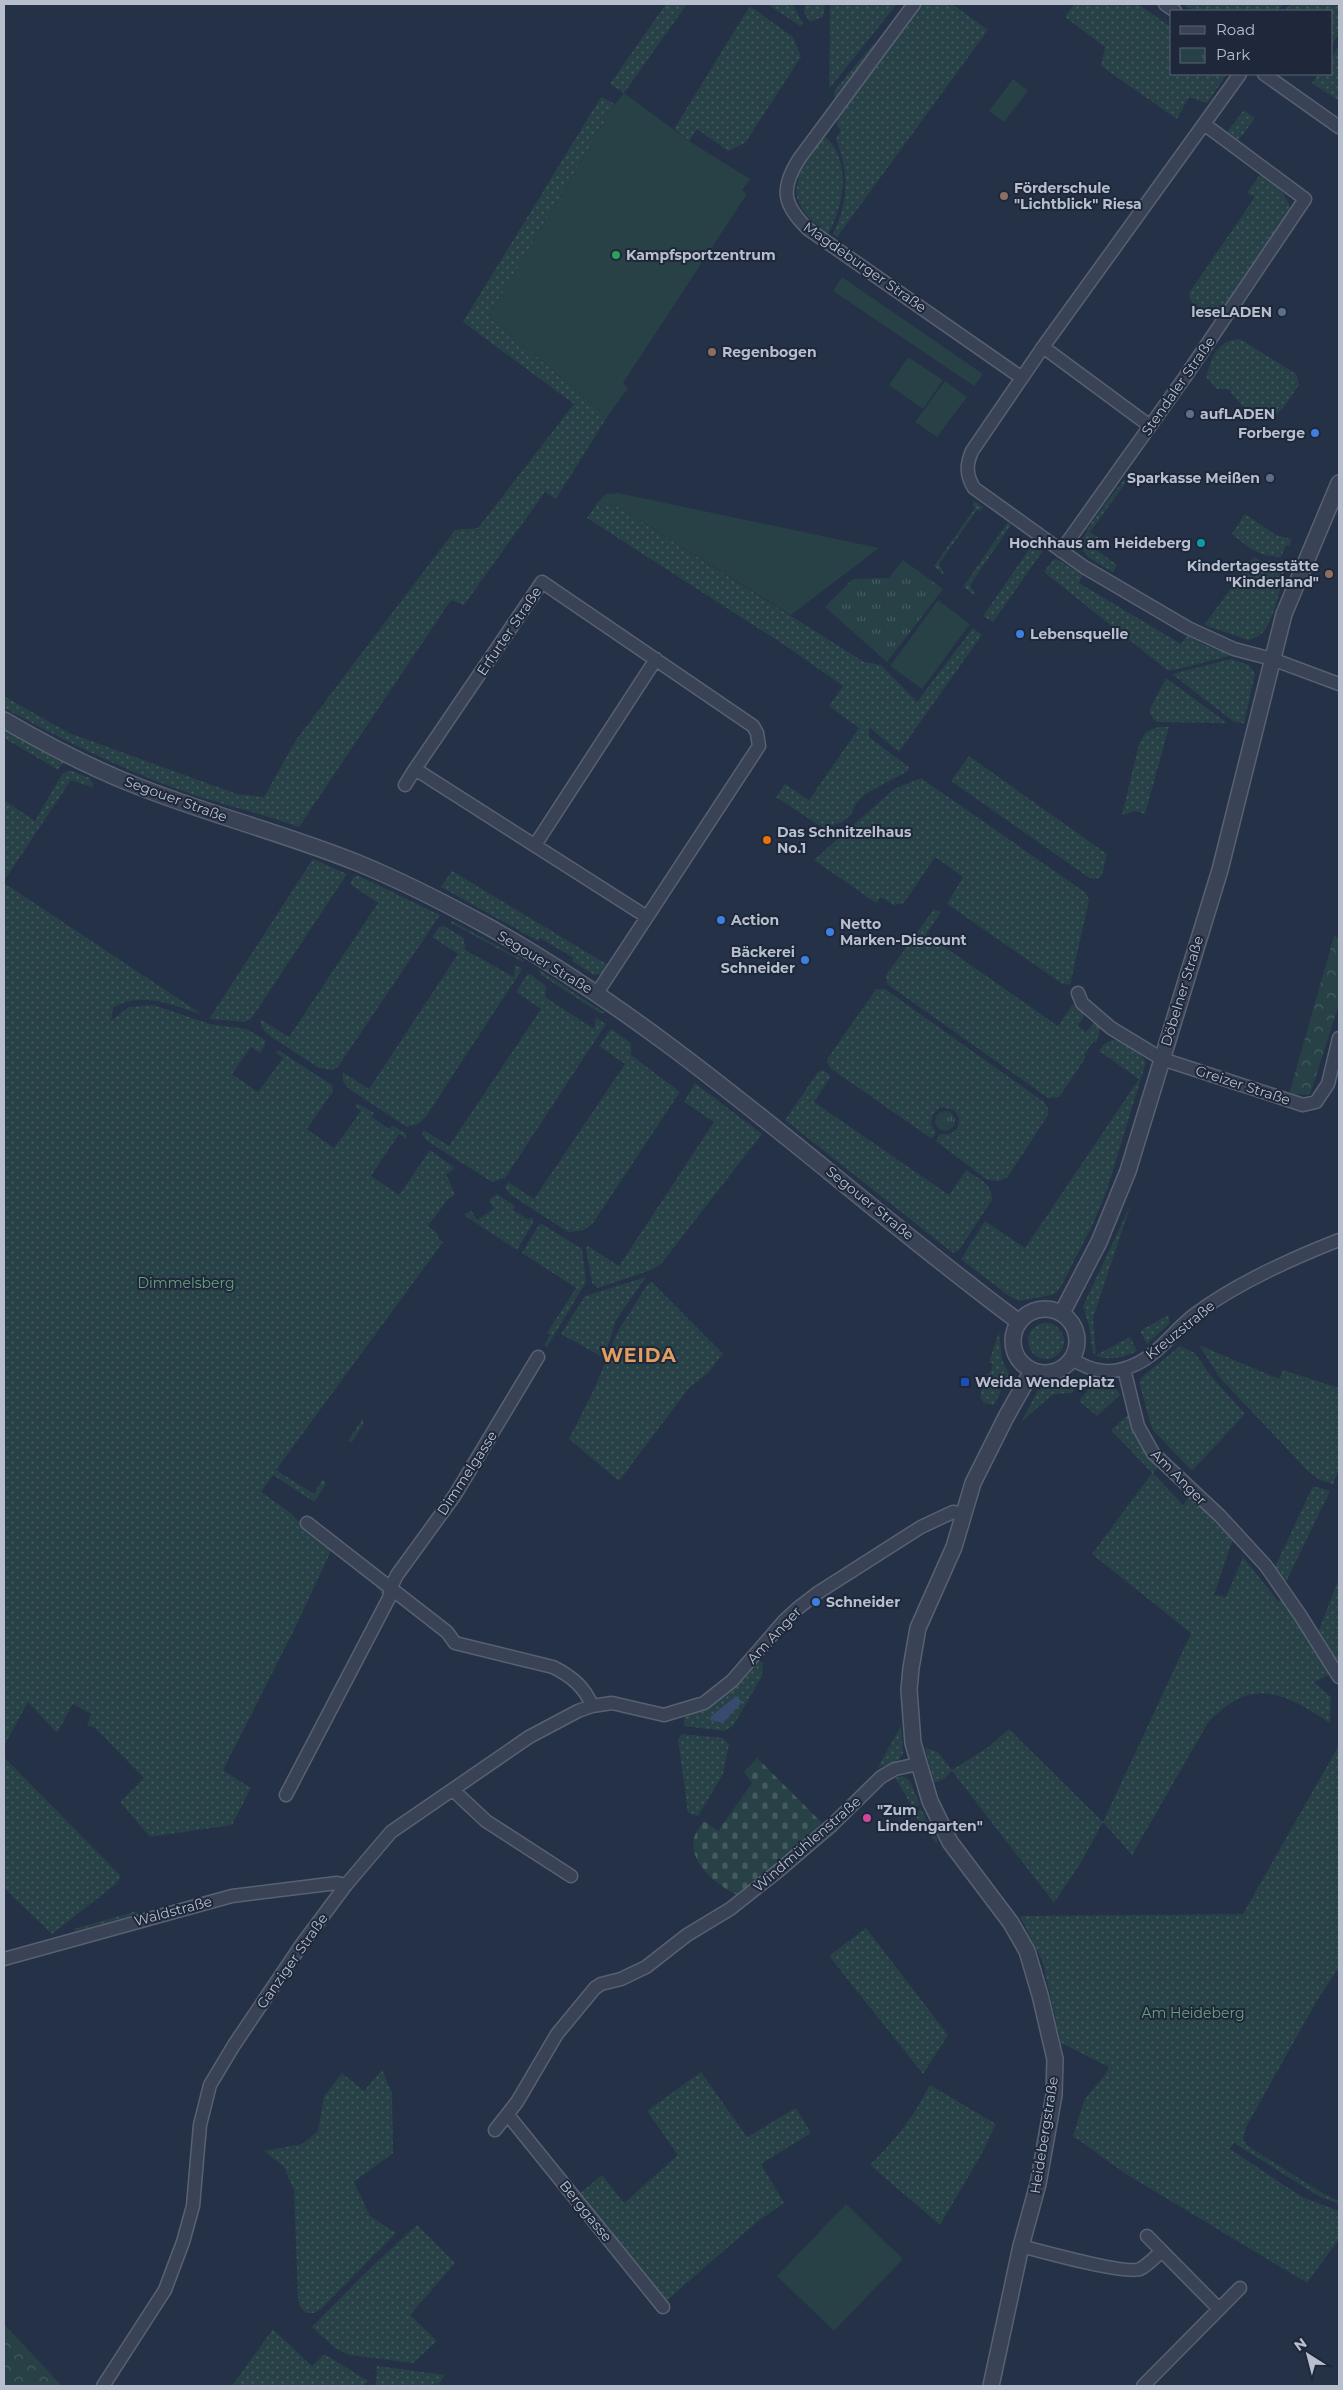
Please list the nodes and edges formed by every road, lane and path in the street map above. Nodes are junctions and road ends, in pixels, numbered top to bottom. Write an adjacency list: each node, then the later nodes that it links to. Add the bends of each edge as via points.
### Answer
1 (914, 4): 7 (street, Magdeburger Straße, via 799,159 786,186 786,198 808,229)
2 (1239, 75): 4 (street)
3 (1265, 75): 5 (street)
4 (1204, 124): 6 (street); 8 (street, Stendaler Straße, via 1305,199)
5 (1339, 127)
6 (1043, 347): 7 (street); 8 (street)
7 (1022, 378): 10 (street, via 972,452 968,462 969,479 974,488)
8 (1150, 426): 10 (street, Stendaler Straße)
9 (1339, 483): 12 (street, Döbelner Straße, via 1293,588)
10 (1058, 548): 12 (street, via 1102,579 1188,628 1234,649)
11 (656, 659): 15 (street, Erfurter Straße, via 542,582); 17 (street); 18 (street, Erfurter Straße, via 753,726 759,746)
12 (1272, 659): 13 (street); 22 (street, Döbelner Straße, via 1220,870)
13 (1339, 684)
14 (4, 720): 19 (street, Segouer Straße, via 133,785 356,862 411,887 528,950)
15 (415, 769): 16 (street, Erfurter Straße); 17 (street)
16 (405, 785)
17 (536, 845): 18 (street)
18 (647, 917): 19 (street, Erfurter Straße)
19 (597, 993): 25 (street, Segouer Straße, via 765,1118)
20 (1078, 993): 22 (street, Greizer Straße, via 1082,1003 1105,1024)
21 (1339, 1038): 22 (street, Greizer Straße, via 1328,1084 1316,1102 1303,1105)
22 (1162, 1059): 24 (street, Döbelner Straße, via 1117,1200)
23 (1339, 1240): 28 (street, Kreuzstraße, via 1268,1272 1215,1302 1194,1316 1150,1356)
24 (1062, 1313): 25 (street, via 1049,1308 1037,1309); 27 (street, via 1075,1328 1076,1349)
25 (1019, 1322): 29 (street, via 1012,1341 1021,1363)
26 (538, 1356): 32 (street, Dimmelgasse, via 454,1495)
27 (1072, 1359): 28 (street, Kreuzstraße, via 1082,1366 1107,1372); 29 (street, via 1060,1369 1048,1373)
28 (1124, 1369): 33 (street, Am Anger, via 1138,1426 1154,1454 1220,1516 1266,1566)
29 (1032, 1371): 30 (street, via 973,1483)
30 (964, 1514): 35 (street, Am Anger, via 953,1512 921,1527 819,1592 784,1621 732,1681 704,1703); 36 (street, via 954,1547 918,1628 914,1647 909,1690 910,1725)
31 (307, 1523): 32 (street)
32 (391, 1587): 34 (street, via 447,1632 455,1644 553,1667 580,1685); 38 (street, Dimmelgasse, via 389,1598)
33 (1339, 1677)
34 (592, 1706): 35 (street, Ganziger Straße, via 612,1703); 37 (street, Ganziger Straße, via 529,1737)
35 (664, 1715)
36 (918, 1764): 42 (street, Windmühlenstraße, via 895,1769 881,1777 832,1825 730,1909 687,1935 646,1967 595,1988 557,2034); 45 (street, Heidebergstraße, via 932,1807 950,1842 1011,1923 1027,1951 1053,2046 1054,2095 1038,2184)
37 (454, 1791): 39 (street, via 486,1821); 40 (street, Ganziger Straße, via 392,1832)
38 (286, 1795)
39 (571, 1876)
40 (346, 1885): 41 (street, Waldstraße, via 337,1883 232,1896); 50 (street, Ganziger Straße, via 302,1944 210,2085 200,2125 193,2206 183,2242 165,2290)
41 (4, 1959)
42 (508, 2115): 43 (street, Windmühlenstraße); 48 (street, Berggasse)
43 (495, 2130)
44 (1147, 2236): 46 (street)
45 (1021, 2246): 46 (street, via 1132,2270 1139,2270); 51 (street, Heidebergstraße)
46 (1162, 2251): 49 (street)
47 (1240, 2288): 49 (street)
48 (663, 2307)
49 (1219, 2309): 52 (street)
50 (103, 2386)
51 (991, 2386)
52 (1143, 2386)

